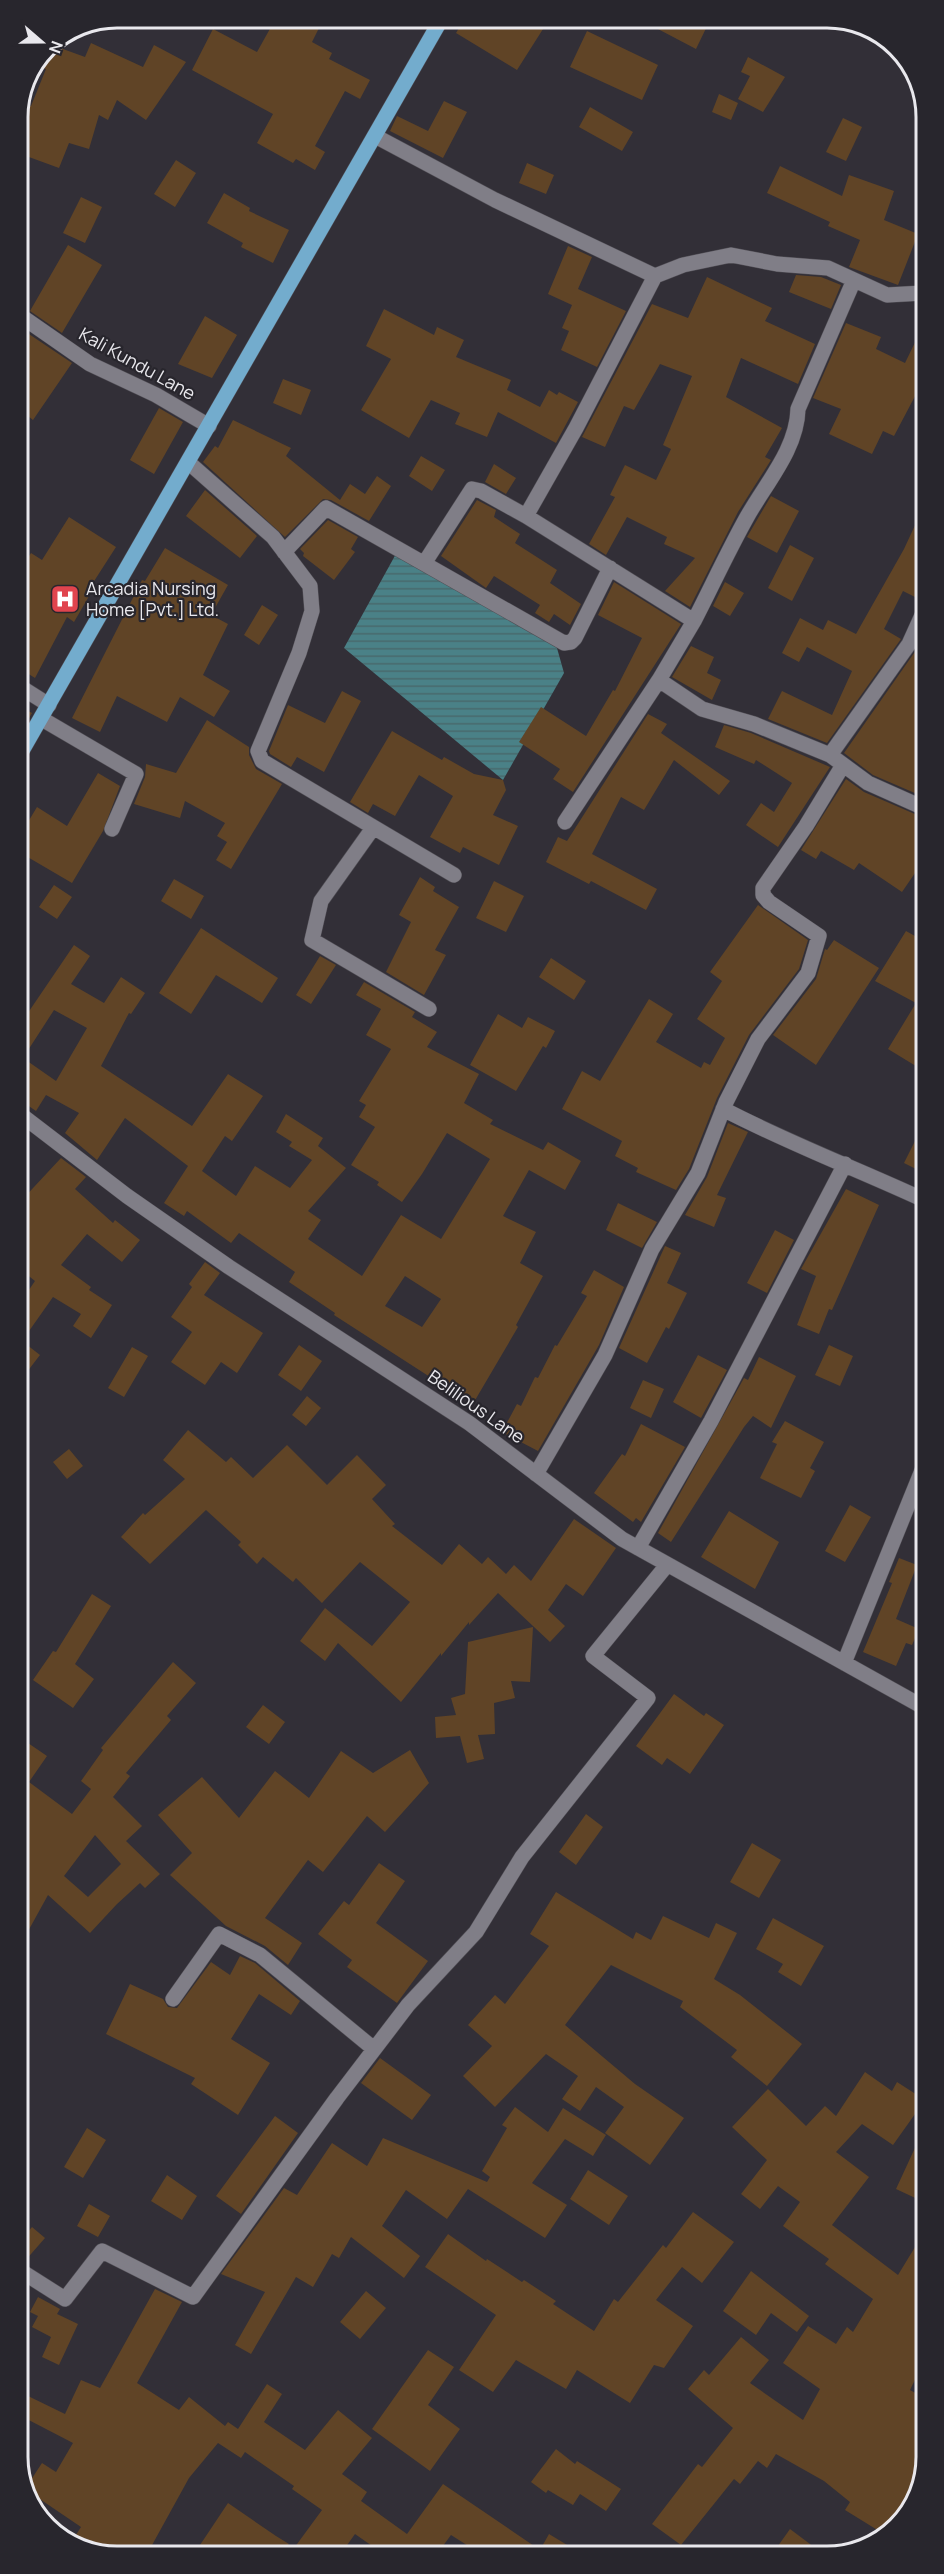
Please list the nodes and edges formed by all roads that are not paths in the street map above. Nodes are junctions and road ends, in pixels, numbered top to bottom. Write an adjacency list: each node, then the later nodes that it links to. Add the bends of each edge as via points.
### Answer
1 (436, 28): 2 (main road)
2 (375, 136): 3 (street, via 495,200); 7 (main road)
3 (655, 276): 4 (street, via 683,265 731,255 828,268); 9 (street)
4 (854, 280): 5 (street, via 887,295); 13 (street, via 798,409 792,442)
5 (916, 294)
6 (29, 322): 7 (street, Kali Kundu Lane, via 90,364 156,395)
7 (209, 426): 8 (main road)
8 (188, 462): 10 (street, via 273,537); 17 (main road)
9 (526, 516): 11 (street, via 472,489); 12 (street)
10 (284, 552): 11 (street, via 326,508); 24 (street, via 310,586 312,611 258,751 262,761)
11 (425, 562): 12 (street, via 564,643 575,638)
12 (610, 568): 13 (street)
13 (694, 621): 15 (street)
14 (916, 629): 20 (street)
15 (659, 680): 20 (street, via 702,708); 23 (street)
16 (29, 692): 17 (street)
17 (49, 705): 18 (main road)
18 (42, 719): 19 (main road); 25 (street, via 136,774)
19 (29, 740)
20 (830, 755): 21 (street)
21 (843, 765): 22 (street, via 868,783); 28 (street, via 762,895 817,933 818,947 808,973 758,1039)
22 (916, 804)
23 (565, 822)
24 (373, 828): 26 (street); 27 (street, via 321,901 312,940)
25 (112, 830)
26 (454, 875)
27 (429, 1009)
28 (723, 1109): 30 (street, via 772,1135); 32 (street, via 698,1173 652,1249 605,1355)
29 (29, 1120): 32 (street, Belilious Lane, via 219,1261 469,1423)
30 (846, 1164): 31 (street); 34 (street, via 711,1421)
31 (916, 1196)
32 (536, 1474): 34 (street, Belilious Lane)
33 (916, 1485): 36 (street)
34 (638, 1548): 35 (street, Belilious Lane)
35 (667, 1565): 36 (street, Belilious Lane); 39 (street, via 593,1656 648,1698 522,1857 476,1932 408,2005)
36 (844, 1664): 37 (street, Belilious Lane)
37 (916, 1703)
38 (173, 1999): 39 (street, via 219,1934 260,1954)
39 (374, 2049): 40 (street, via 193,2297 102,2251 65,2299)
40 (28, 2276)

